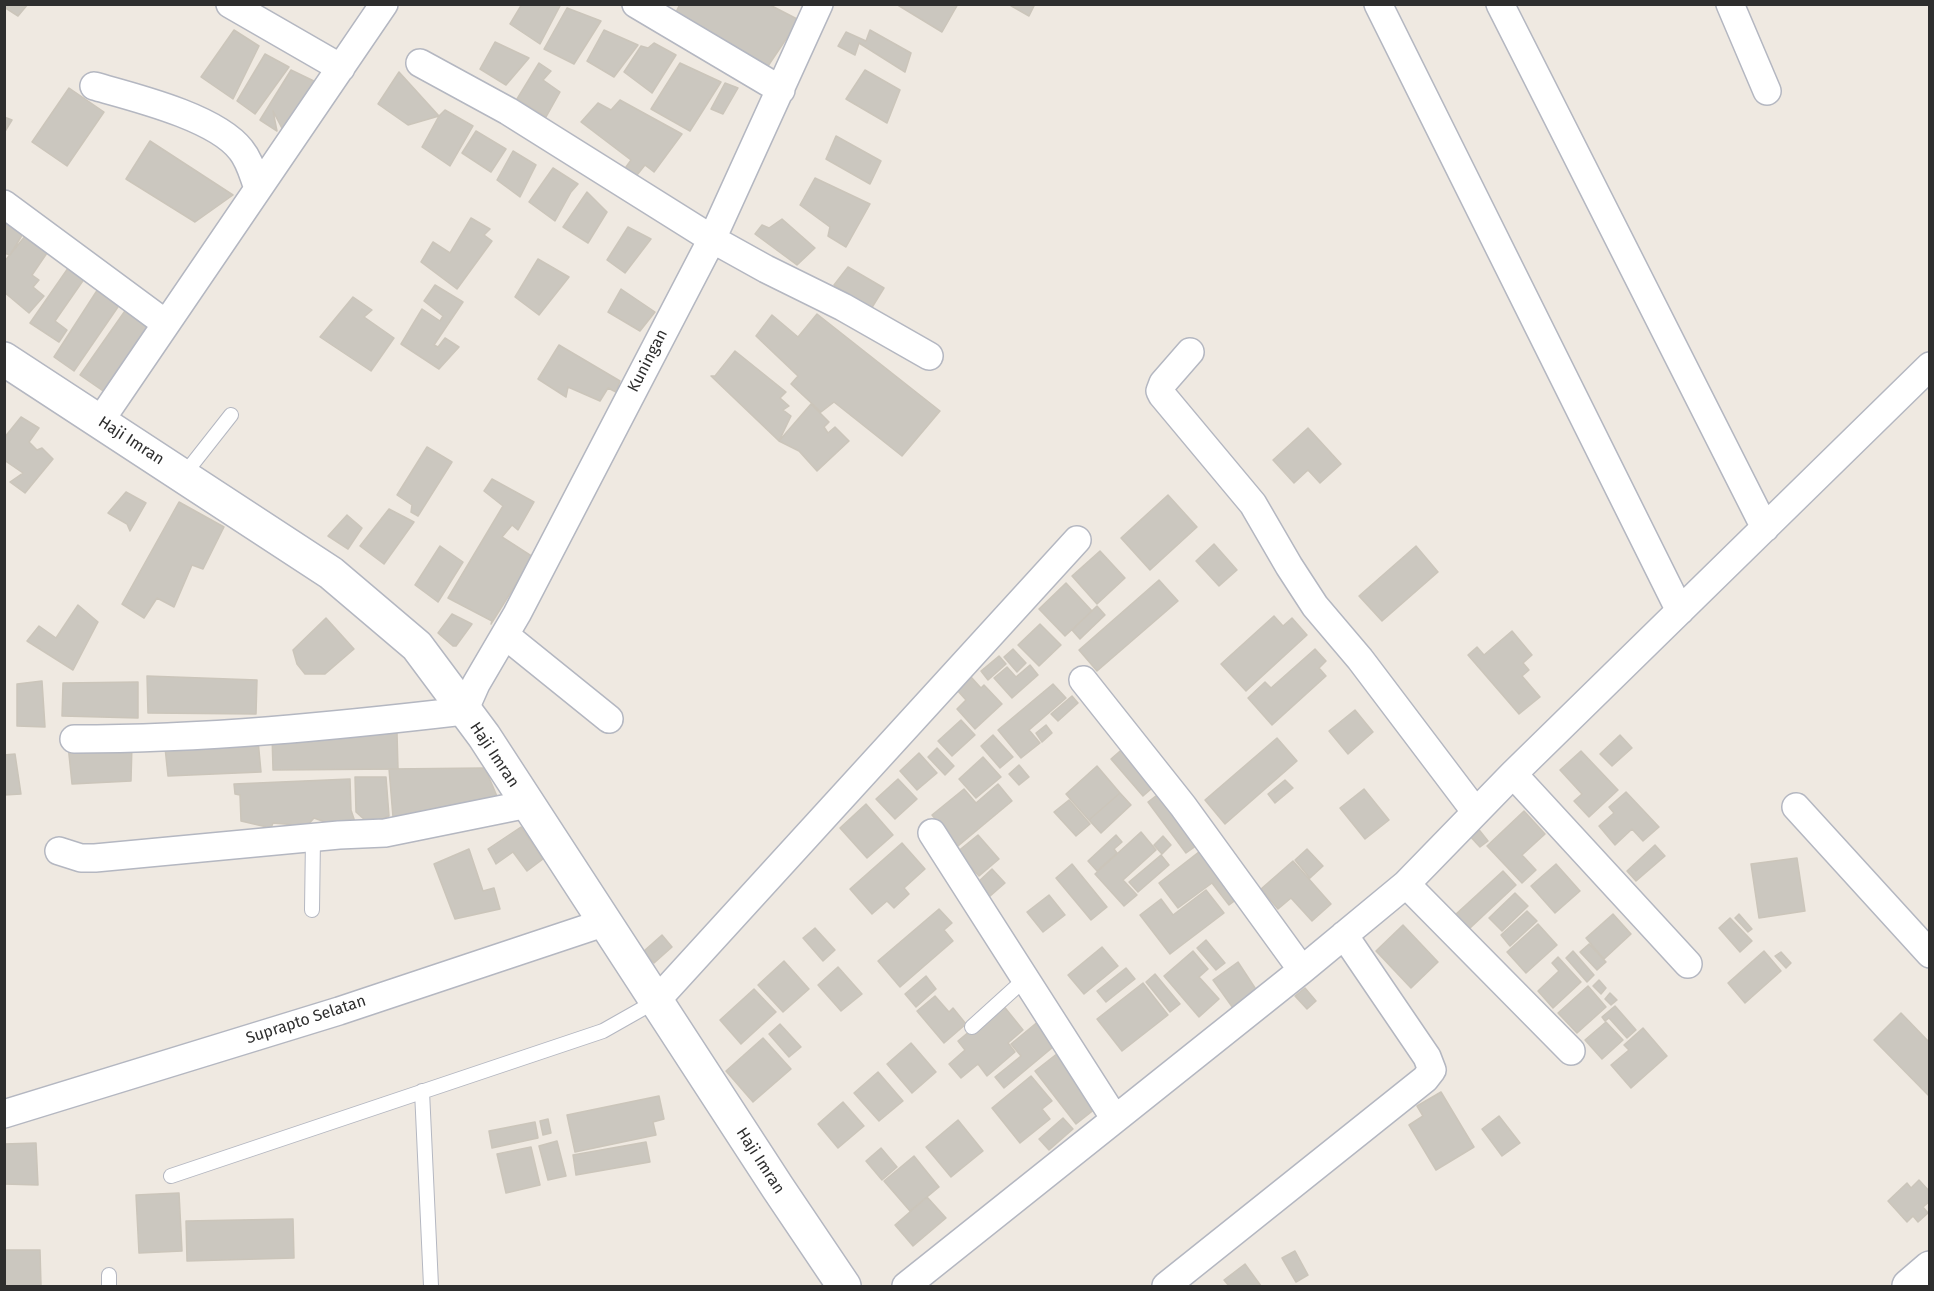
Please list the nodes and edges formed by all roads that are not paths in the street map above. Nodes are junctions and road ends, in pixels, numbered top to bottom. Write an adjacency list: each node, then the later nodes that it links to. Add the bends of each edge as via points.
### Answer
1 (230, 4): 9 (street)
2 (384, 4): 9 (street)
3 (636, 4): 11 (street)
4 (819, 4): 11 (street, Kuningan)
5 (1378, 4): 26 (street)
6 (1500, 4): 24 (street)
7 (1730, 4): 12 (street)
8 (420, 63): 15 (street, via 508,111)
9 (340, 69): 13 (street)
10 (94, 86): 13 (street, via 154,103 214,128 240,149)
11 (780, 90): 15 (street, Kuningan)
12 (1767, 92)
13 (258, 188): 16 (street)
14 (4, 204): 16 (street)
15 (712, 238): 18 (street); 27 (street, Kuningan)
16 (165, 323): 22 (street)
17 (1190, 352): 35 (street, via 1163,382 1162,395 1253,504 1315,606)
18 (929, 356)
19 (4, 359): 22 (street, Haji Imran)
20 (1929, 366): 24 (street)
21 (231, 415): 23 (lane)
22 (100, 421): 23 (street, Haji Imran)
23 (183, 476): 29 (street, Haji Imran, via 331,573 384,616 417,646)
24 (1765, 528): 26 (street)
25 (1077, 540): 47 (street)
26 (1680, 611): 32 (street)
27 (505, 635): 29 (street, Kuningan); 30 (street)
28 (1083, 680): 45 (street, via 1184,806)
29 (464, 711): 31 (street, via 262,732); 33 (street, Haji Imran)
30 (609, 719)
31 (74, 739)
32 (1513, 774): 35 (street); 44 (street)
33 (528, 804): 37 (street, via 385,833); 41 (street, Haji Imran)
34 (1797, 807): 43 (street)
35 (1475, 811): 39 (street)
36 (932, 833): 46 (street)
37 (313, 838): 38 (street, via 95,858); 40 (lane)
38 (59, 851)
39 (1406, 884): 42 (street); 49 (street)
40 (312, 910)
41 (606, 922): 47 (street, Haji Imran); 51 (street, Suprapto Selatan, via 339,1011)
42 (1344, 935): 45 (street); 58 (street, via 1432,1070)
43 (1929, 954)
44 (1688, 964)
45 (1302, 970): 52 (street)
46 (1025, 979): 48 (lane); 52 (street)
47 (656, 1001): 50 (lane, via 603,1031); 56 (street, Haji Imran)
48 (972, 1027)
49 (1571, 1051)
50 (422, 1092): 53 (lane); 55 (lane)
51 (4, 1114)
52 (1115, 1119): 57 (street)
53 (171, 1176)
54 (1929, 1268): 59 (street)
55 (431, 1287)
56 (844, 1287)
57 (906, 1287)
58 (1166, 1287)
59 (1909, 1287)

